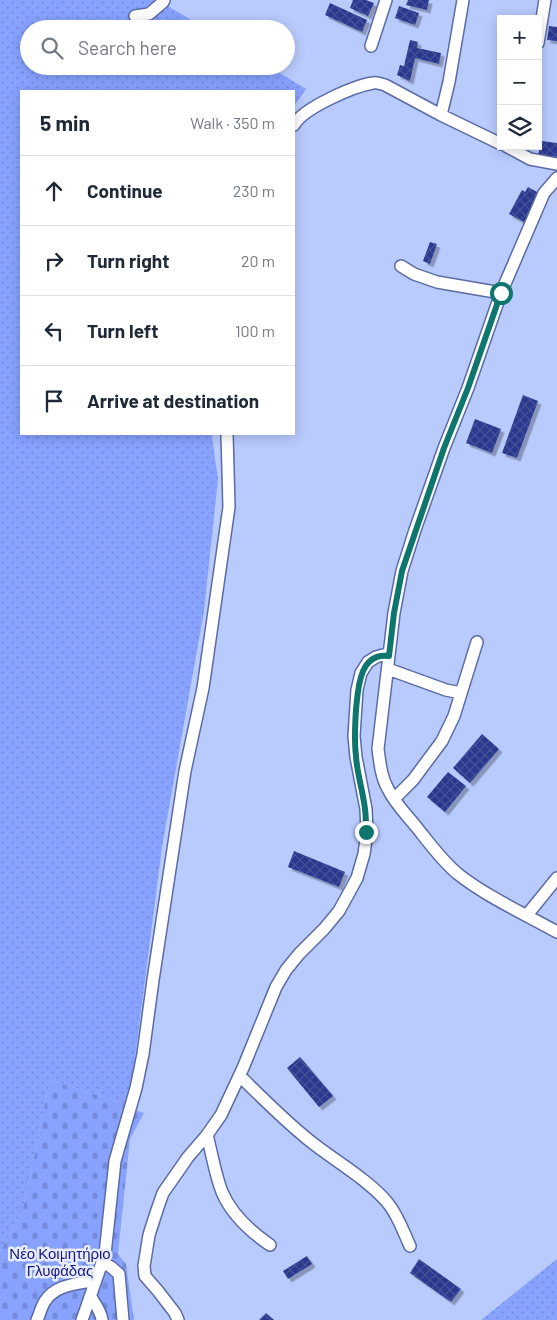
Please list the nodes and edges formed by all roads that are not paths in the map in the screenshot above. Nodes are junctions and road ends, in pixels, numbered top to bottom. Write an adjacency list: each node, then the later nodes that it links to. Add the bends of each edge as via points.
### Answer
1 (164, 0): 5 (street, via 149,14)
2 (386, 0): 7 (street)
3 (463, 0): 8 (street)
4 (545, 0): 6 (street)
5 (135, 16)
6 (542, 18)
7 (371, 46)
8 (441, 115): 9 (street, via 385,84 375,82 324,102); 10 (street)
9 (295, 123)
10 (497, 142)
11 (522, 150): 12 (street, via 530,159)
12 (557, 164)
13 (557, 178): 15 (street, via 544,193)
14 (400, 266): 15 (street, via 437,282)
15 (501, 293): 18 (street, via 402,571)
16 (227, 435): 29 (street, via 229,507 203,688 186,771 143,1054 114,1161)
17 (477, 642): 20 (street)
18 (389, 656): 19 (street); 25 (street, via 376,657 368,662 358,690 354,736 366,809 366,832 357,878 339,911 286,970)
19 (388, 669): 20 (street); 21 (street, via 378,749 380,769)
20 (461, 693): 21 (street, via 442,741)
21 (394, 800): 23 (street, via 458,874)
22 (557, 878): 23 (street)
23 (527, 915): 24 (street)
24 (557, 932)
25 (240, 1076): 26 (street); 28 (street, via 309,1140 388,1203)
26 (207, 1135): 27 (street, via 223,1193 236,1214 255,1235); 36 (street, via 163,1193 149,1235 144,1266 145,1276)
27 (270, 1245)
28 (410, 1246)
29 (102, 1262): 30 (street); 35 (street, via 119,1274)
30 (96, 1280): 31 (street); 32 (street, via 55,1291 46,1300)
31 (91, 1297): 33 (street); 34 (street)
32 (38, 1320)
33 (82, 1320)
34 (102, 1320)
35 (123, 1320)
36 (178, 1320)

